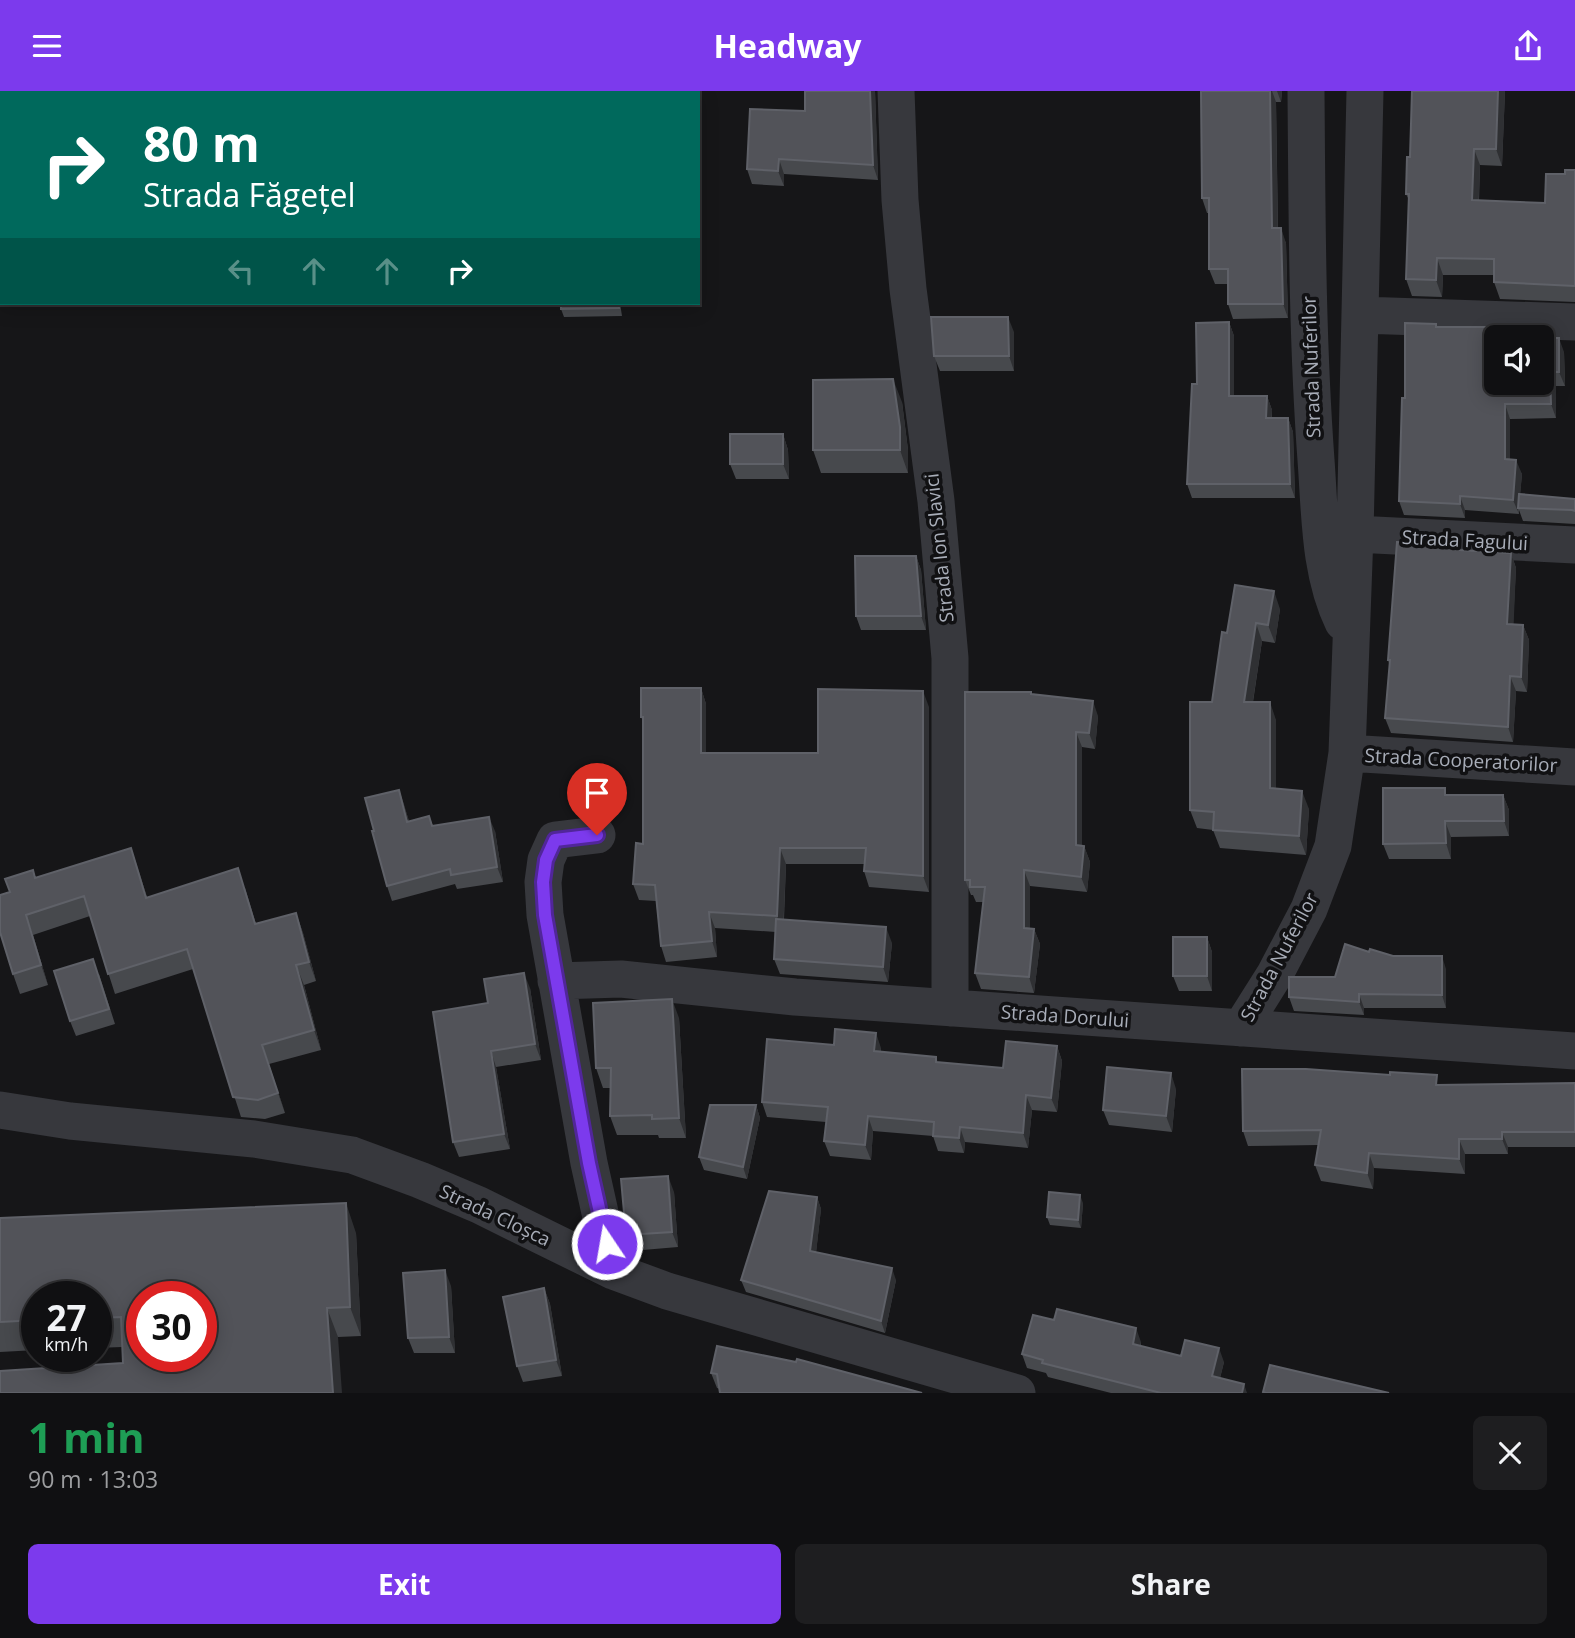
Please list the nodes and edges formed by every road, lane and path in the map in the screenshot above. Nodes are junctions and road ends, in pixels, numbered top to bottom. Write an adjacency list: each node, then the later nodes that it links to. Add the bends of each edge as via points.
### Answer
1 (896, 91): 13 (street, Strada Ion Slavici, via 908,289 936,501 950,658)
2 (1306, 91): 8 (street, Strada Nuferilor, via 1311,398 1319,497 1326,570)
3 (1365, 91): 4 (street, Strada Nuferilor)
4 (1360, 315): 5 (street); 6 (street, Strada Nuferilor)
5 (1575, 322)
6 (1355, 534): 7 (street, Strada Fagului); 8 (street, Strada Nuferilor)
7 (1575, 545)
8 (1351, 638): 9 (street, Strada Nuferilor)
9 (1347, 754): 10 (street, Strada Cooperatorilor); 14 (street, Strada Nuferilor, via 1333,846 1324,871 1275,974)
10 (1575, 767)
11 (597, 835): 12 (street, via 555,840 546,860 545,915)
12 (556, 981): 13 (street, Strada Dorului, via 621,979); 17 (street)
13 (950, 1008): 14 (street, Strada Dorului)
14 (1241, 1028): 15 (street, Strada Dorului)
15 (1575, 1051)
16 (0, 1110): 17 (street, Strada Cloșca, via 352,1155 479,1205)
17 (613, 1271): 18 (street, Strada Cloșca, via 667,1291)
18 (1017, 1393)

